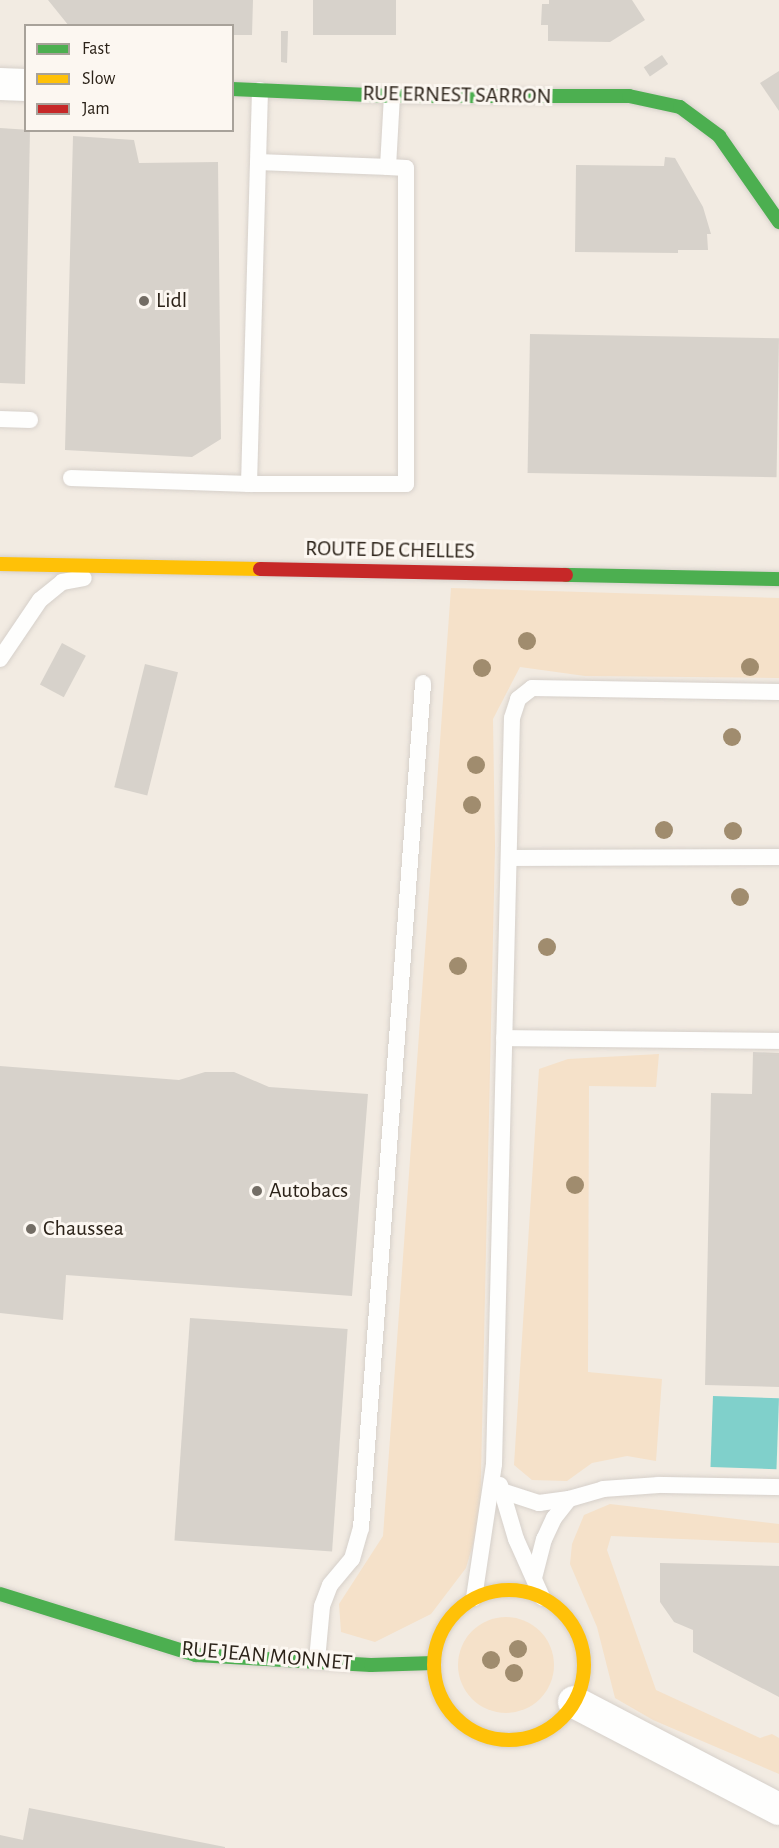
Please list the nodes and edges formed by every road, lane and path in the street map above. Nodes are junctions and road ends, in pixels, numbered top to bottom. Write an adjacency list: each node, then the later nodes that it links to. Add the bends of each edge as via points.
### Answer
1 (0, 84): 2 (street)
2 (24, 85)
3 (234, 89): 4 (street, RUE ERNEST SARRON)
4 (260, 90): 5 (street, RUE ERNEST SARRON); 6 (lane)
5 (392, 96): 7 (lane); 8 (street, RUE ERNEST SARRON, via 629,96 680,107 719,136)
6 (259, 162): 7 (lane); 12 (lane)
7 (388, 167): 12 (lane, via 406,168 406,484)
8 (779, 222)
9 (0, 419): 10 (lane)
10 (30, 420)
11 (72, 478): 12 (lane)
12 (249, 484)
13 (0, 564): 14 (street, ROUTE DE CHELLES)
14 (137, 567): 15 (street, ROUTE DE CHELLES); 16 (lane, via 62,582 40,600)
15 (779, 579)
16 (0, 659)
17 (423, 683): 31 (lane, via 361,1528 352,1559 330,1585 322,1606)
18 (779, 692): 20 (lane, via 532,688 519,699 512,718)
19 (779, 857): 20 (lane)
20 (509, 858): 21 (lane)
21 (504, 1038): 22 (lane); 23 (lane)
22 (779, 1041)
23 (494, 1464): 25 (lane); 30 (lane)
24 (779, 1487): 26 (lane, via 659,1485 603,1489)
25 (502, 1491): 26 (lane, via 539,1503); 27 (lane, via 516,1539)
26 (569, 1499): 27 (lane, via 544,1539)
27 (534, 1578): 29 (lane)
28 (0, 1594): 31 (street, RUE JEAN MONNET, via 196,1655)
29 (542, 1597): 30 (street, via 508,1589); 33 (street, via 562,1611 576,1631 584,1654 583,1679)
30 (474, 1598): 32 (street, via 445,1625)
31 (317, 1660): 32 (street, RUE JEAN MONNET, via 372,1665)
32 (434, 1663): 33 (street, via 441,1694 459,1720 496,1739 519,1739 541,1733 560,1720)
33 (574, 1702): 34 (street)
34 (779, 1809)

